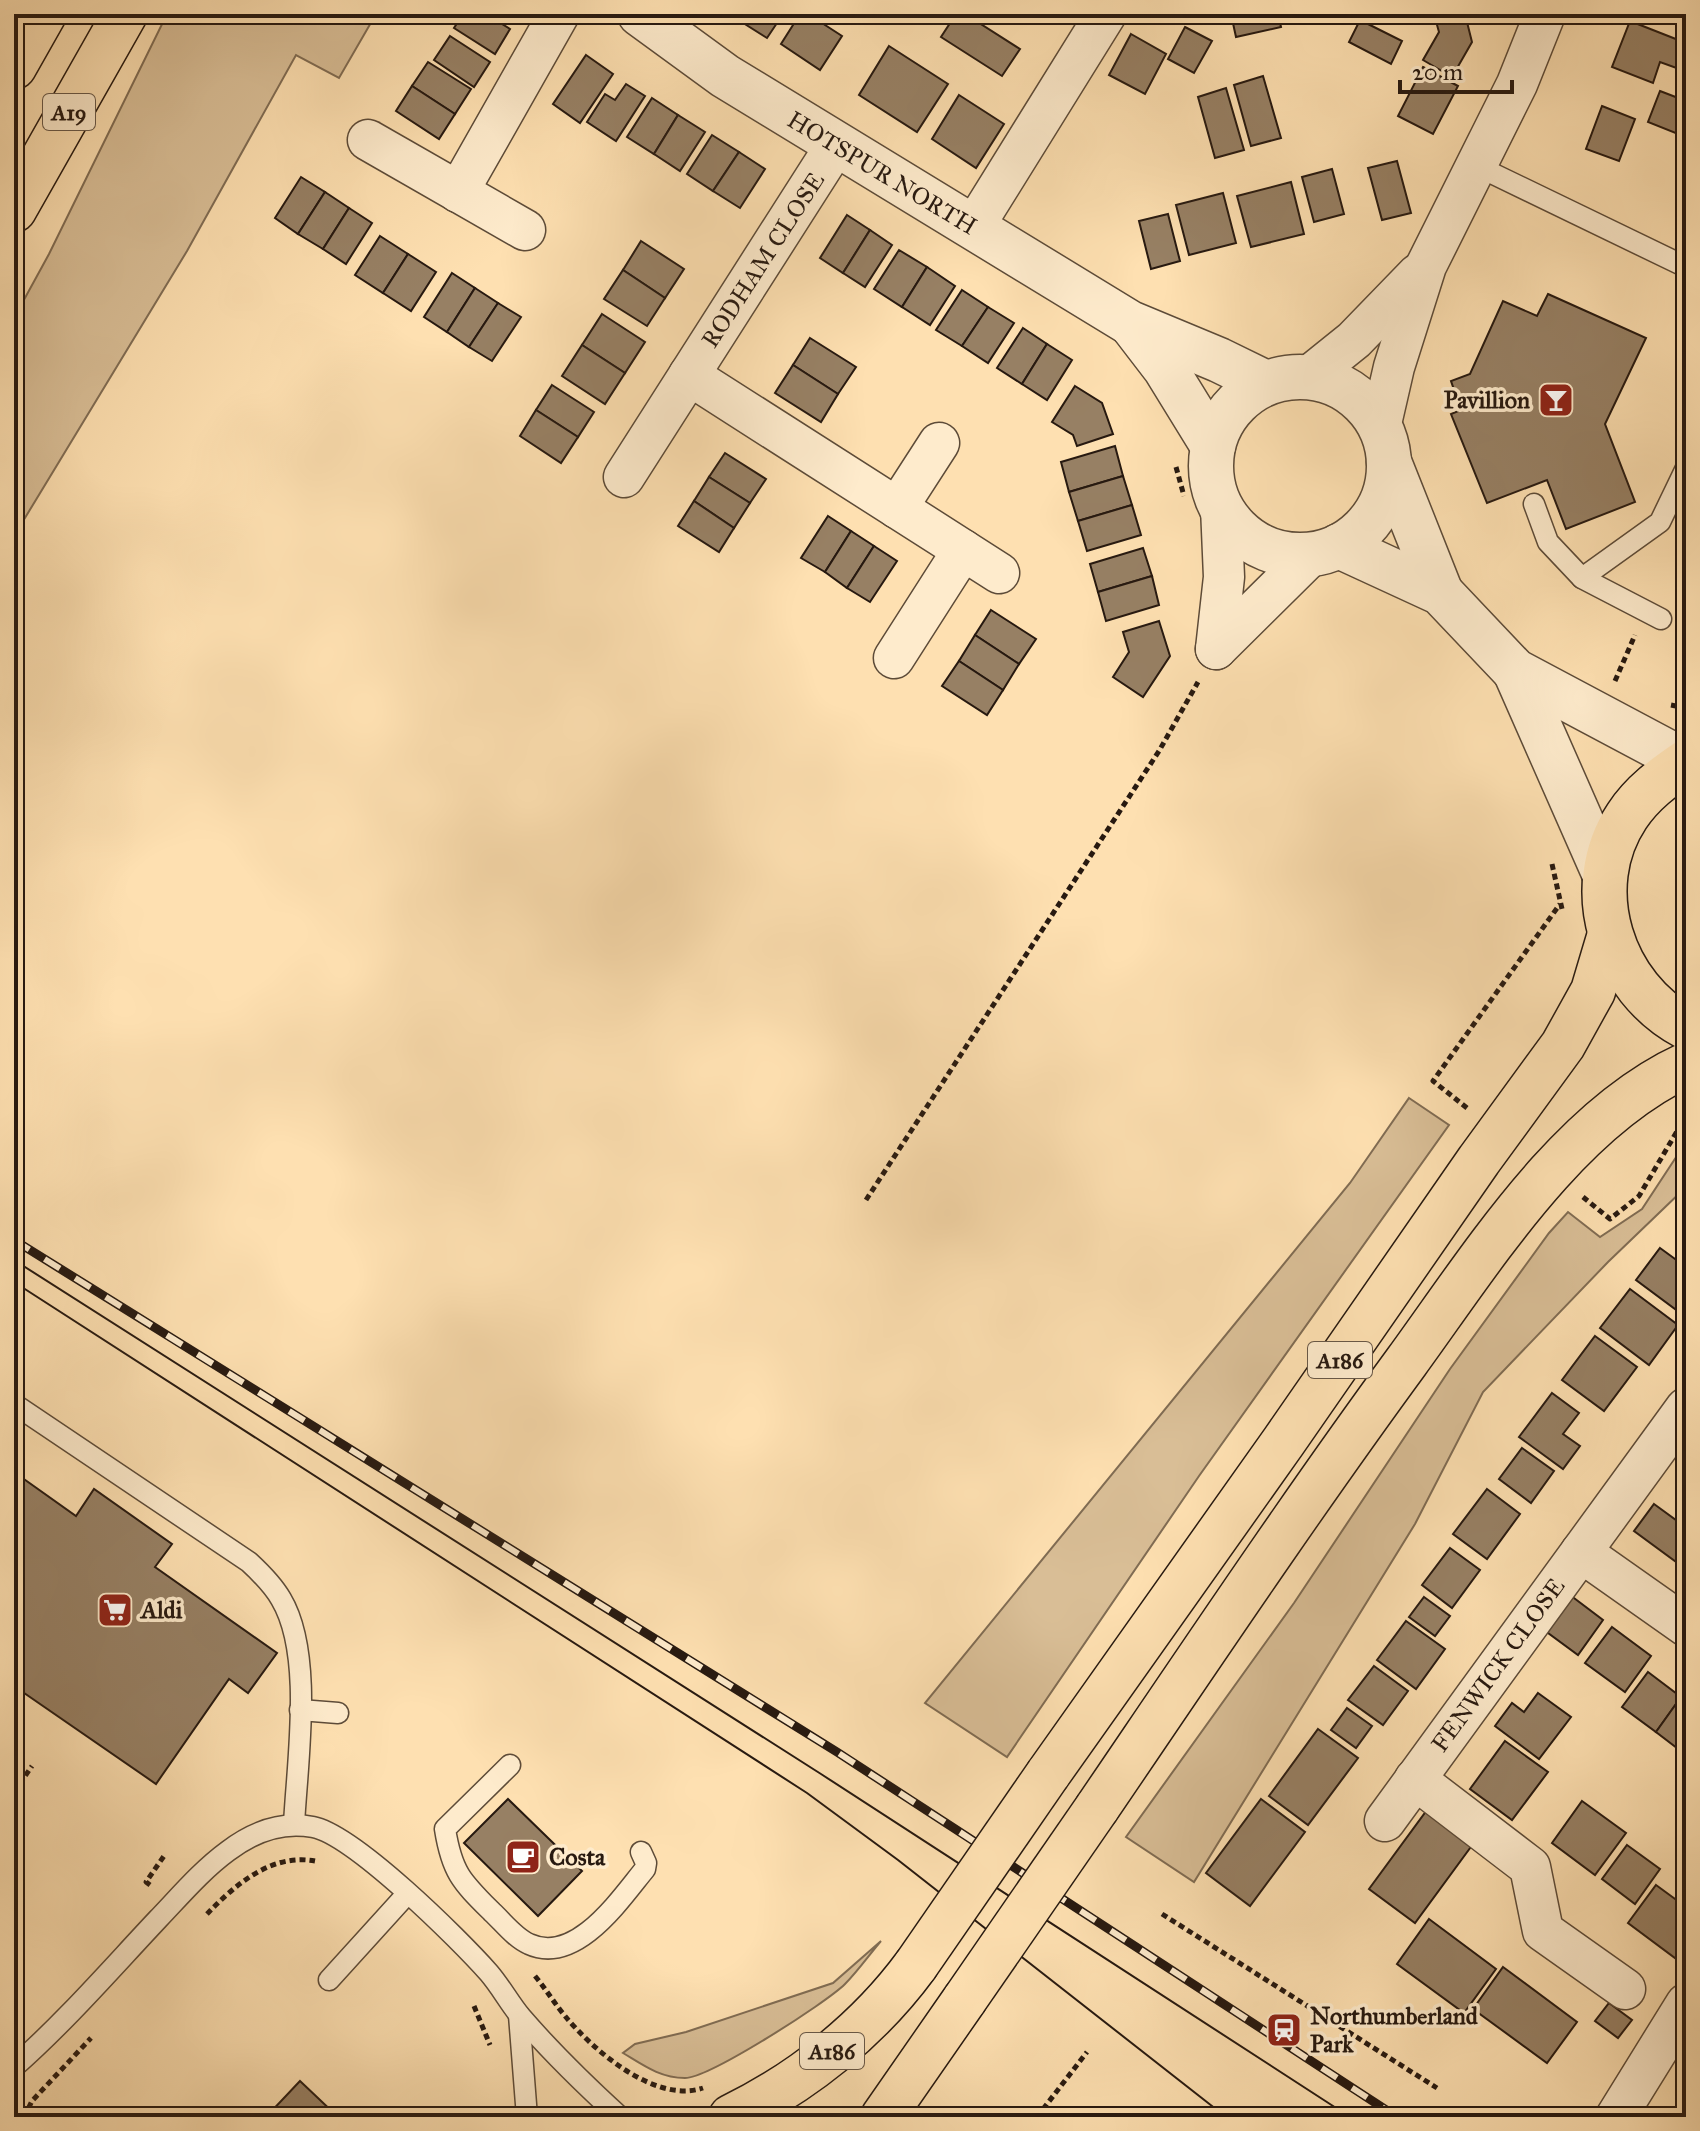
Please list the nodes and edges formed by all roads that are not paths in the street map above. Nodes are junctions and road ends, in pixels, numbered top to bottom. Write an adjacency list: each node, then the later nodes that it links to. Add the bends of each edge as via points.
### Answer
1 (44, 14): 7 (main road)
2 (125, 14): 12 (main road, A19)
3 (559, 14): 11 (street)
4 (640, 14): 9 (street, HOTSPUR NORTH, via 714,69)
5 (1106, 14): 13 (street)
6 (1545, 14): 10 (street)
7 (14, 67)
8 (368, 140): 11 (street)
9 (836, 145): 13 (street, HOTSPUR NORTH); 18 (street, RODHAM CLOSE)
10 (1477, 166): 15 (street); 16 (lane)
11 (458, 192): 14 (street)
12 (14, 210)
13 (973, 228): 17 (street, HOTSPUR NORTH)
14 (525, 230)
15 (1426, 266): 19 (street, via 1373,323); 21 (street, via 1394,367)
16 (1686, 267)
17 (1130, 323): 19 (street, via 1219,360); 22 (street, via 1165,368)
18 (689, 375): 24 (street, RODHAM CLOSE); 27 (street, RODHAM CLOSE)
19 (1287, 380): 21 (street, via 1334,383 1356,397); 22 (street, via 1254,389)
20 (939, 443): 27 (street)
21 (1385, 445): 29 (street, via 1385,491 1373,518 1351,539); 32 (street)
22 (1194, 453): 26 (street, via 1212,477)
23 (1686, 468): 31 (lane, via 1660,522)
24 (624, 477)
25 (1534, 504): 31 (lane, via 1548,542)
26 (1204, 505): 29 (street, via 1254,542 1283,553); 29 (street, via 1224,577 1216,649)
27 (897, 508): 28 (street, RODHAM CLOSE)
28 (963, 550): 30 (street, RODHAM CLOSE); 34 (street)
29 (1326, 550): 32 (street)
30 (999, 573)
31 (1582, 578): 33 (lane)
32 (1441, 593): 35 (street)
33 (1653, 615)
34 (894, 658)
35 (1515, 671): 36 (street); 37 (street)
36 (1686, 762): 37 (main road, A186, via 1626,816)
37 (1604, 873): 38 (main road, A186)
38 (1610, 934): 39 (main road, A186, via 1637,988); 58 (main road, A186, bridge, via 1593,991 1563,1045 916,1965 878,2013 799,2076)
39 (1686, 1027)
40 (1686, 1065): 61 (main road, A186, bridge, via 1590,1130 1498,1236 1326,1472)
41 (14, 1404): 45 (lane, via 268,1579 294,1629)
42 (1686, 1408): 43 (street, FENWICK CLOSE)
43 (1581, 1552): 44 (street); 48 (street, FENWICK CLOSE)
44 (1686, 1626)
45 (300, 1710): 46 (lane); 50 (lane)
46 (338, 1713)
47 (510, 1765): 51 (lane, via 445,1829 463,1883 528,1944 568,1944 598,1925 645,1869)
48 (1415, 1779): 49 (street, FENWICK CLOSE); 54 (street, via 1530,1867 1543,1931)
49 (1385, 1821)
50 (294, 1825): 52 (lane, via 340,1838); 57 (lane, via 261,1831 224,1853)
51 (641, 1852)
52 (407, 1894): 53 (lane); 56 (lane, via 479,1962)
53 (329, 1980)
54 (1625, 1989)
55 (1686, 2004): 62 (street)
56 (519, 2015): 59 (lane); 60 (lane)
57 (14, 2067)
58 (719, 2102)
59 (527, 2117)
60 (620, 2117)
61 (883, 2117)
62 (1616, 2117)

